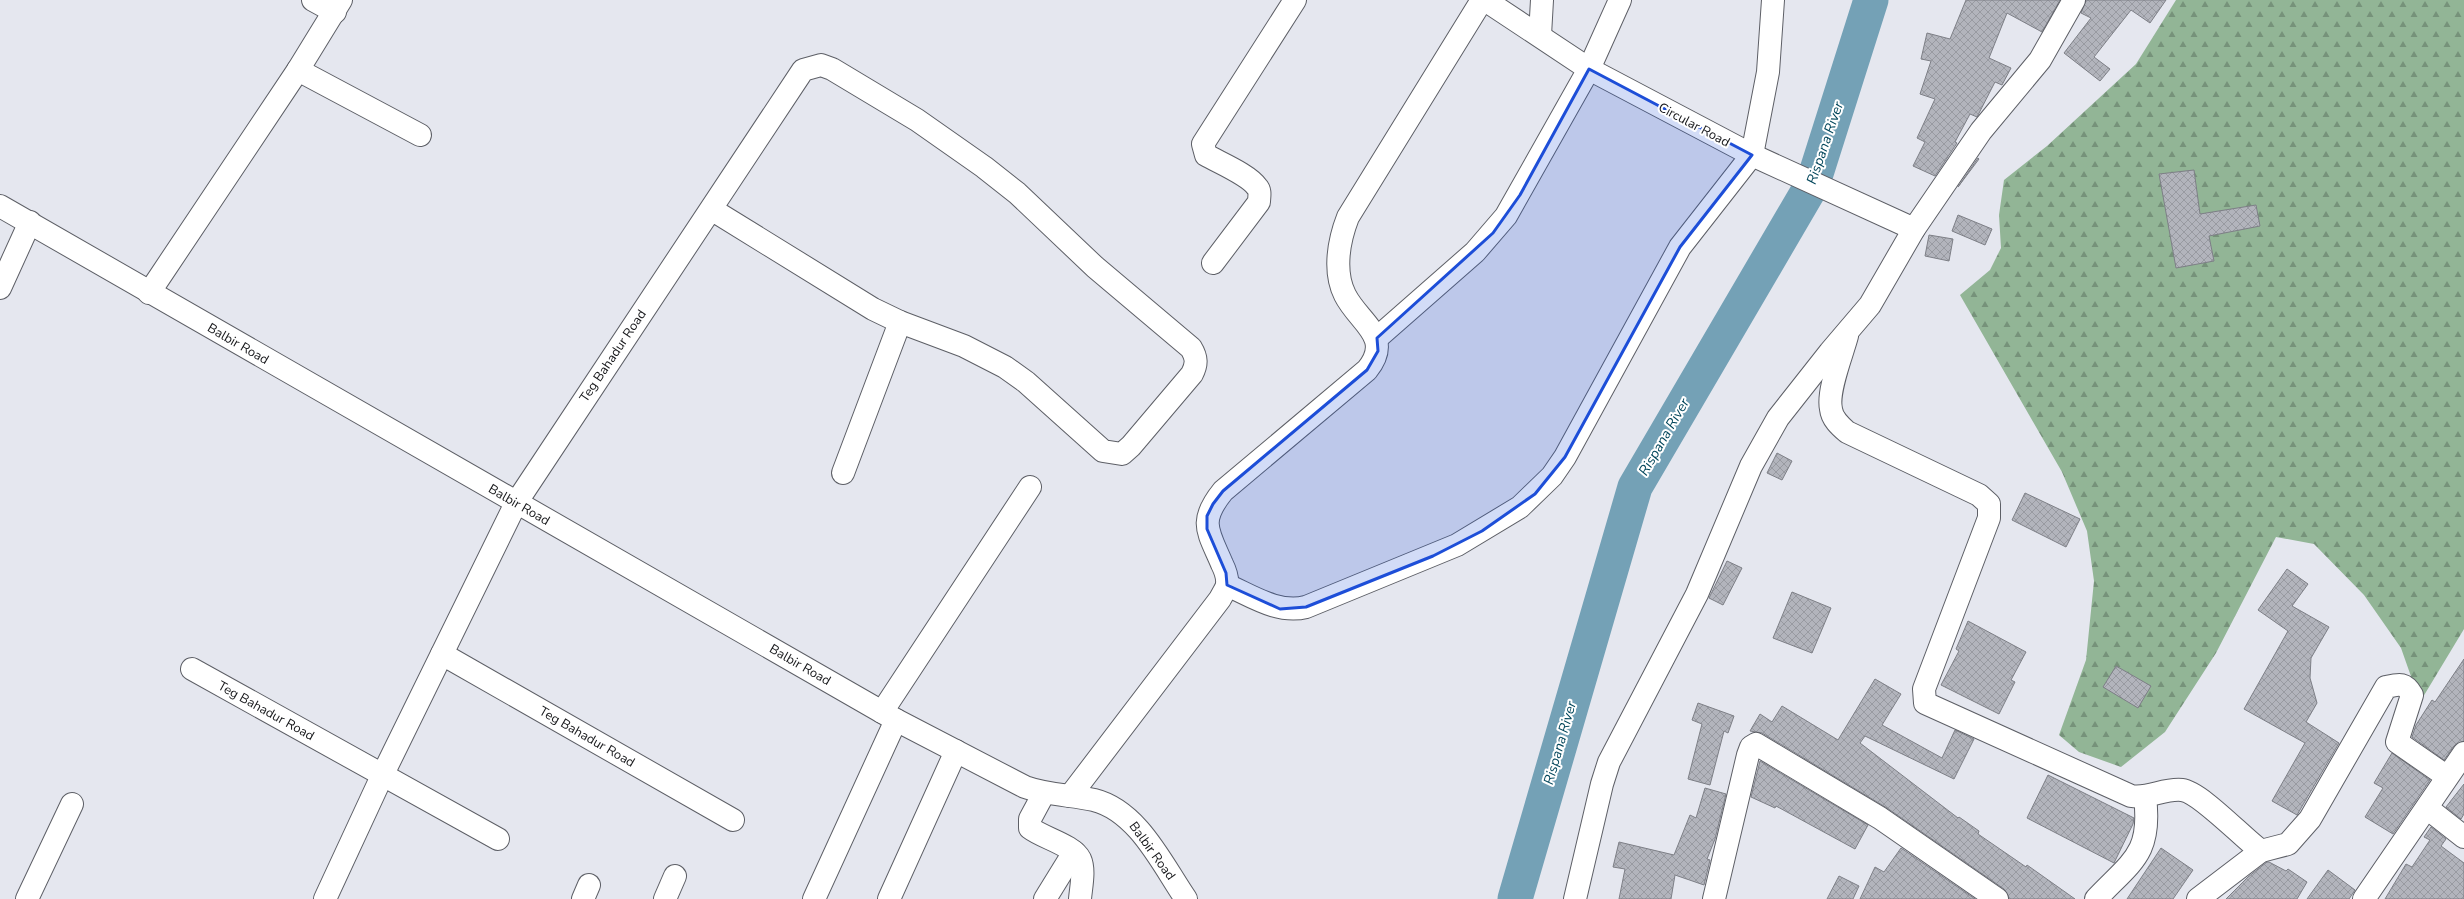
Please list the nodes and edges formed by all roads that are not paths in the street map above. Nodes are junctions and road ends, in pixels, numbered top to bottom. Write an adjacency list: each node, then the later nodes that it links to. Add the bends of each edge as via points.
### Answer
1 (313, 0): 9 (street)
2 (1295, 0): 19 (street, via 1203,144 1206,155 1251,181 1258,187 1260,194 1258,202)
3 (1482, 0): 24 (street, via 1348,217 1342,234 1340,277 1345,295)
4 (1485, 0): 10 (street, Circular Road)
5 (1542, 0): 10 (street)
6 (1620, 0): 11 (street)
7 (1773, 0): 14 (street, via 1768,72)
8 (2074, 0): 18 (street, via 2040,60 1981,131)
9 (338, 6): 12 (street)
10 (1540, 35): 11 (street, Circular Road)
11 (1589, 69): 14 (street, Circular Road); 24 (street, via 1506,216 1475,252)
12 (298, 70): 13 (street); 21 (street)
13 (420, 135)
14 (1752, 155): 18 (street, Circular Road); 28 (street, via 1680,247 1565,457 1546,482 1520,507 1482,531 1432,556 1306,607 1280,609)
15 (0, 206): 17 (street, Balbir Road)
16 (711, 209): 22 (street, via 852,297); 22 (street, Teg Bahadur Road, via 802,70 812,65 821,65 917,120 1017,193 1095,267 1190,348 1195,356 1196,365 1192,374 1131,446 1122,454 1113,454 1104,452 1026,382 1005,367 964,346); 27 (street, Teg Bahadur Road)
17 (30, 222): 20 (street); 21 (street, Balbir Road)
18 (1914, 229): 23 (street, via 1874,300)
19 (1213, 263)
20 (0, 288)
21 (149, 293): 27 (street, Balbir Road)
22 (900, 322): 25 (street)
23 (1848, 330): 38 (street, via 1831,394 1831,411 1839,424 1847,432 1979,495 1989,504 1988,518 1924,689 1925,703 2131,796); 55 (street, via 1778,418 1751,466 1697,594 1609,762)
24 (1377, 338): 28 (street, via 1378,351 1375,361 1367,370 1223,491 1213,504 1207,516 1207,529 1226,573)
25 (843, 473)
26 (1030, 487): 31 (street)
27 (516, 503): 29 (street, Teg Bahadur Road); 31 (street, Balbir Road)
28 (1227, 585): 37 (street, via 1220,599)
29 (442, 654): 34 (street, Teg Bahadur Road); 41 (street, Teg Bahadur Road)
30 (192, 669): 34 (street, Teg Bahadur Road)
31 (889, 716): 32 (street, Balbir Road); 50 (street)
32 (956, 751): 36 (street, Balbir Road, via 1008,779); 51 (street)
33 (2464, 753): 35 (street)
34 (382, 776): 43 (street, Teg Bahadur Road); 48 (street, Teg Bahadur Road)
35 (2446, 776): 40 (street); 44 (street, via 2397,742 2412,695 2407,686 2401,684 2386,687 2310,819 2288,844)
36 (1044, 793): 37 (street, Balbir Road); 45 (street, via 1030,819 1030,828)
37 (1070, 796): 54 (street, Balbir Road, via 1095,801 1127,816)
38 (2145, 797): 44 (street, via 2175,789 2191,792); 58 (street, via 2147,831 2139,853)
39 (72, 804): 47 (street)
40 (2427, 808): 42 (street); 60 (street)
41 (733, 820)
42 (2464, 837)
43 (498, 840)
44 (2258, 849): 59 (street)
45 (1074, 852): 52 (street); 53 (street, via 1080,859 1082,870)
46 (675, 876): 49 (street)
47 (27, 899)
48 (325, 899)
49 (665, 899)
50 (814, 899)
51 (889, 899)
52 (1044, 899)
53 (1080, 899)
54 (1186, 899)
55 (1575, 899)
56 (1714, 899): 57 (street, via 1748,755 1751,747 1756,744 1880,818)
57 (1997, 899)
58 (2096, 899)
59 (2198, 899)
60 (2364, 899)

